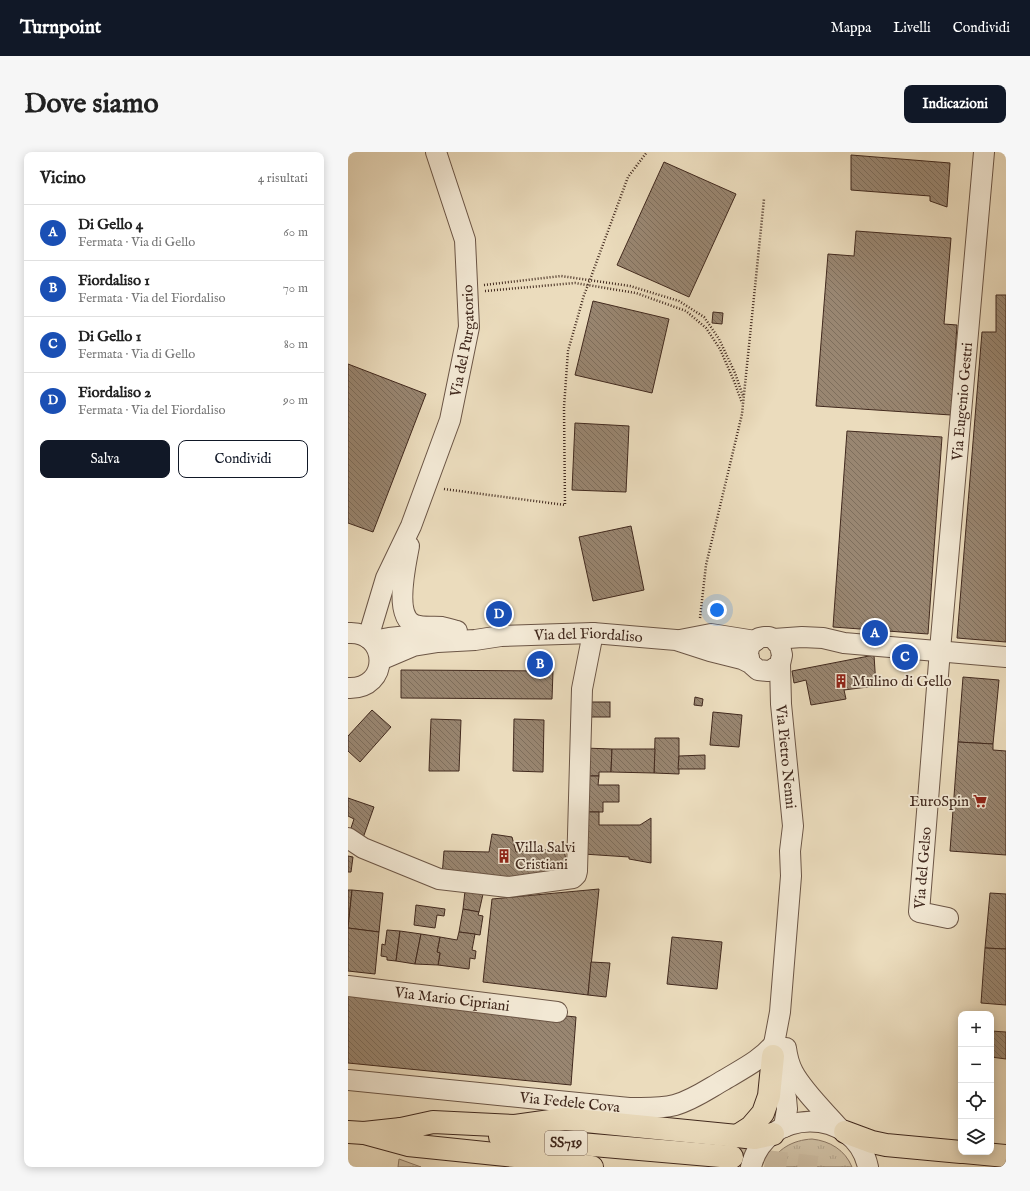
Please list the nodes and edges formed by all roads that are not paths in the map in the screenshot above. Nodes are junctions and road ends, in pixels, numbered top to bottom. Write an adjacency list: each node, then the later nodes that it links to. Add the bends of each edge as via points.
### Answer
1 (436, 152): 3 (street, Via del Purgatorio, via 465,240 469,328 450,420)
2 (984, 152): 8 (street, Via Eugenio Gestri)
3 (411, 526): 4 (street, via 402,594 405,615 415,625 444,627); 6 (street)
4 (457, 631): 6 (street, Via del Fiordaliso); 7 (street, Via del Fiordaliso)
5 (593, 633): 7 (street, Via del Fiordaliso); 9 (street, Via del Fiordaliso, via 676,640 711,634); 13 (street, via 582,689 577,871 573,878 508,887 439,879 363,848)
6 (359, 636): 11 (street, via 376,647)
7 (501, 636): 11 (street, Via del Fiordaliso, via 424,644)
8 (940, 650): 9 (street, Via del Fiordaliso, via 844,643 802,637); 10 (street, Via del Fiordaliso); 14 (street, Via del Gelso, via 919,912)
9 (767, 655): 17 (street, Via Pietro Nenni, via 781,704 793,826)
10 (1006, 657)
11 (380, 660): 12 (street, via 379,668 371,682 364,686)
12 (348, 688)
13 (348, 838)
14 (948, 918)
15 (348, 986): 16 (street, Via Mario Cipriani)
16 (556, 1012)
17 (780, 1012): 18 (street, Via Pietro Nenni); 21 (street, Via Pietro Nenni, via 788,1059 793,1071 800,1083)
18 (774, 1050): 19 (street, Via Fedele Cova, via 702,1093 675,1105 652,1108 629,1108); 20 (street, Via Pietro Nenni, via 786,1098 786,1109); 23 (highway, via 769,1096 763,1112 751,1127)
19 (348, 1080)
20 (778, 1130): 21 (street, Via Pietro Nenni, via 795,1123 817,1121); 23 (highway, via 755,1138); 31 (street, via 764,1142)
21 (842, 1130): 25 (highway, via 886,1145); 32 (street, Via Pietro Nenni, via 855,1141)
22 (356, 1132): 24 (highway, SS719)
23 (737, 1136): 24 (highway, via 565,1119 515,1126 433,1122)
24 (405, 1137): 27 (highway, SS719); 29 (highway); 30 (highway, SS719)
25 (958, 1152)
26 (994, 1155): 28 (highway)
27 (732, 1156)
28 (1006, 1156)
29 (459, 1167)
30 (592, 1167)
31 (751, 1167)
32 (868, 1167)

